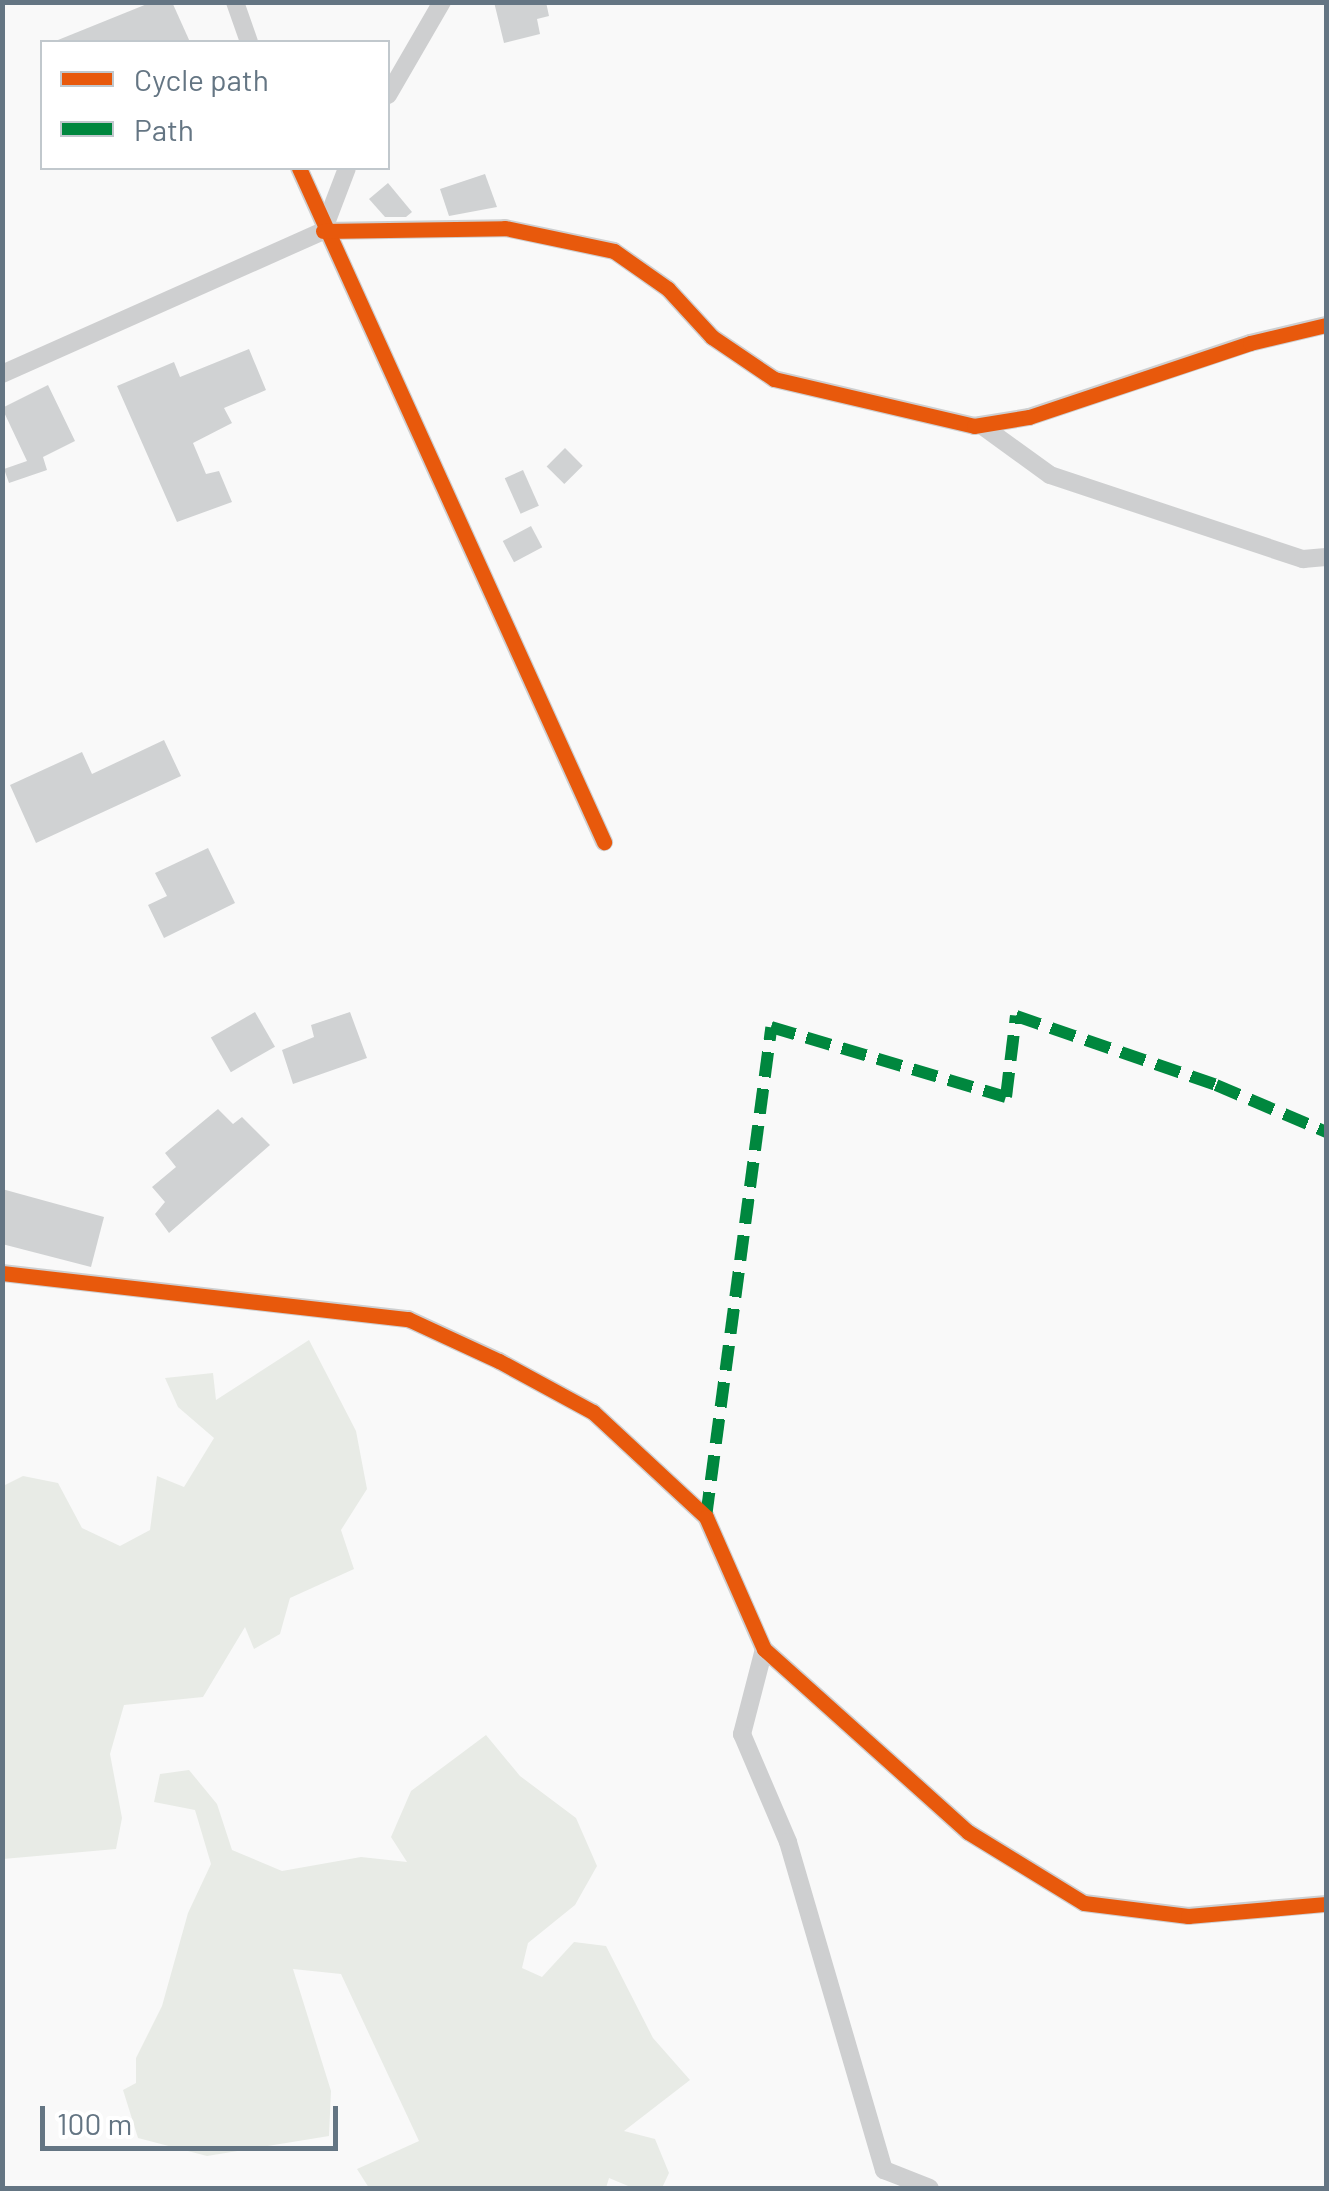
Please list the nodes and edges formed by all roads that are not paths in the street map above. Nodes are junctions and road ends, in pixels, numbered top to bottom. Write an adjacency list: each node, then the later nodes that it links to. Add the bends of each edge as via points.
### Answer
1 (235, 2): 3 (street)
2 (442, 2): 4 (street)
3 (247, 40)
4 (390, 93)
5 (300, 170): 7 (street)
6 (345, 170): 7 (street)
7 (323, 231): 9 (street); 10 (street, via 505,228 614,251 668,289 712,336 774,379); 12 (street)
8 (1326, 324): 10 (street, via 1028,417)
9 (2, 374)
10 (981, 425): 11 (street, via 1050,475 1303,559)
11 (1326, 557)
12 (604, 842)
13 (2, 1274): 14 (street, via 408,1319 499,1361 592,1412 706,1517)
14 (764, 1650): 15 (street, via 968,1832 1084,1903 1188,1916); 16 (street, via 742,1734 788,1842 884,2170)
15 (1326, 1904)
16 (930, 2188)

